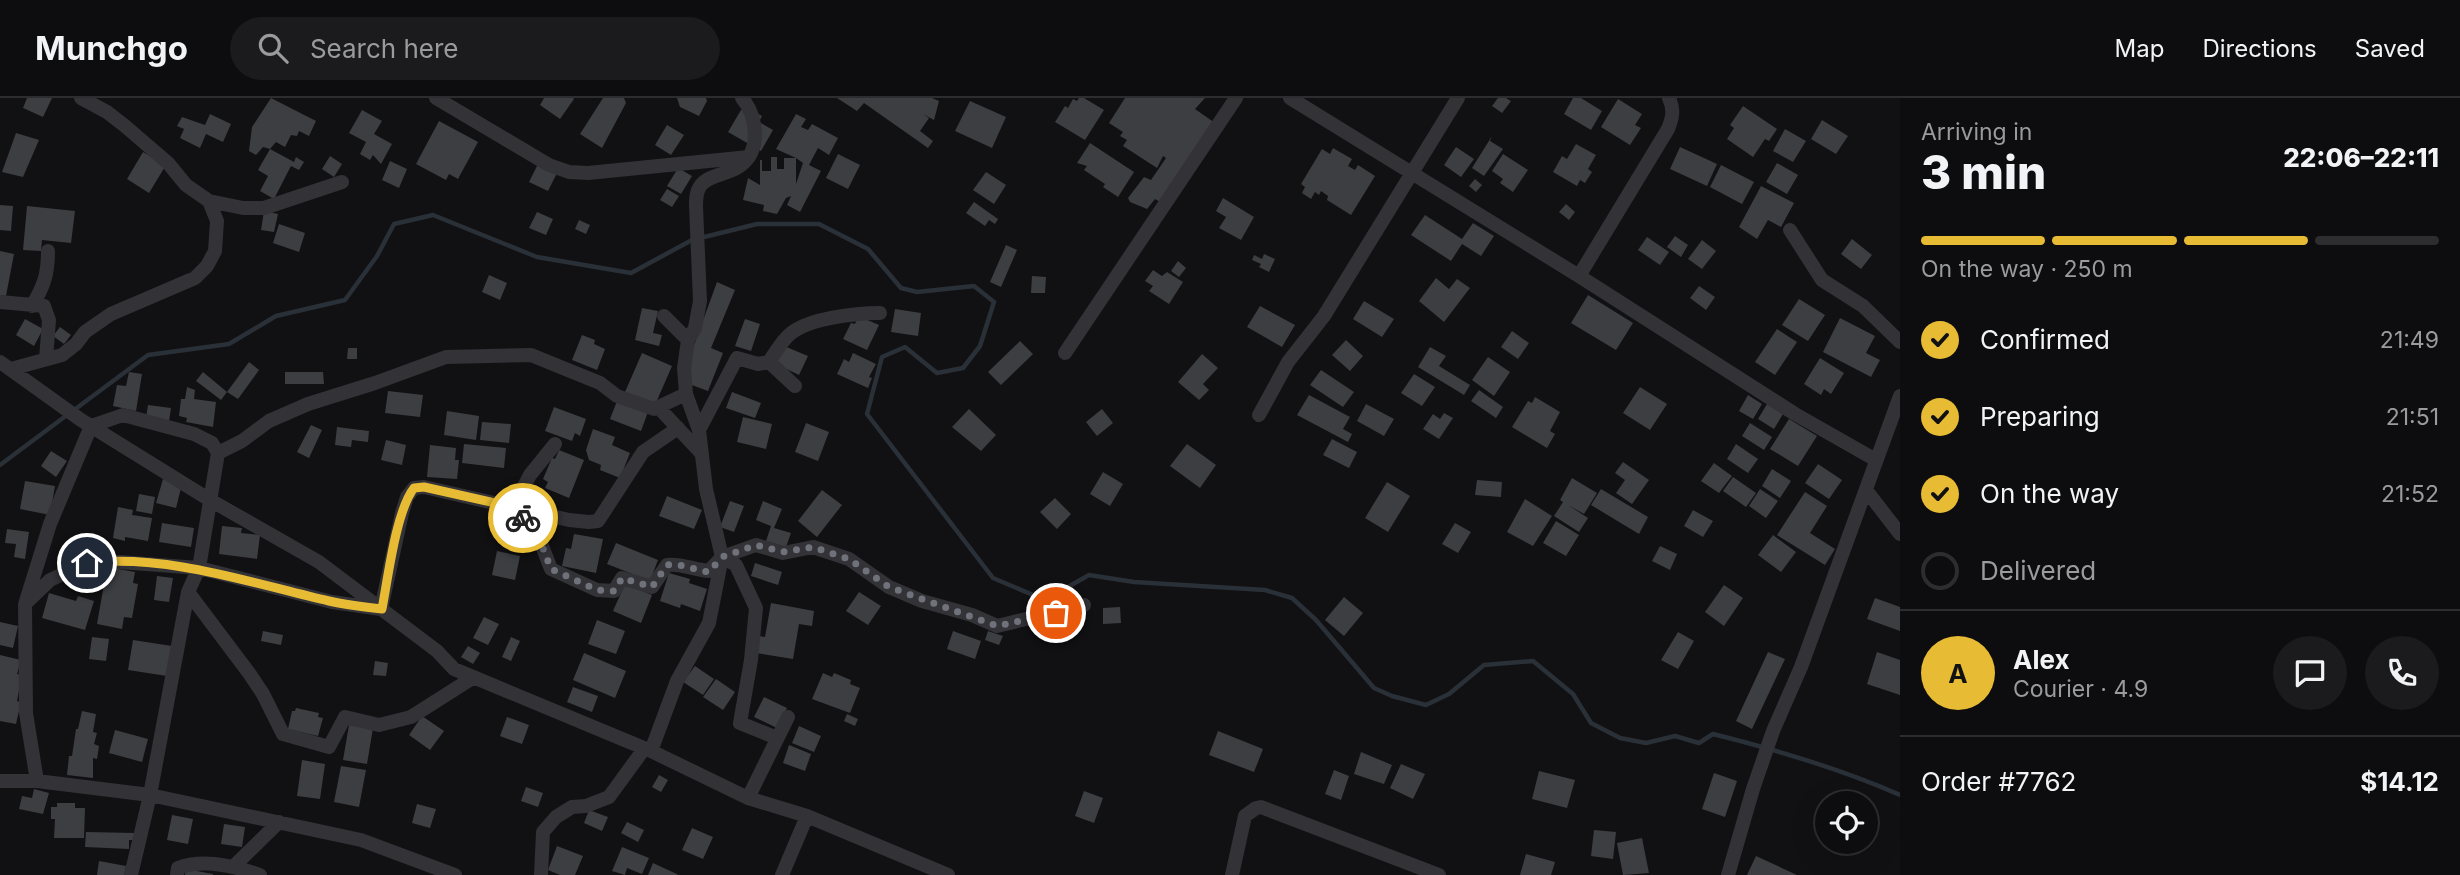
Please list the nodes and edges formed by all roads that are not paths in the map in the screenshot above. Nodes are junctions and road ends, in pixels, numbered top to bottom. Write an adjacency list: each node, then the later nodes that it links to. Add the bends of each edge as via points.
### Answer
1 (80, 98): 11 (street, via 125,126 168,163 186,186)
2 (436, 98): 8 (street, via 549,165 569,172)
3 (741, 98): 8 (street, via 755,129)
4 (1236, 98): 21 (street)
5 (1290, 98): 9 (street)
6 (1458, 98): 9 (street)
7 (1669, 98): 14 (street, via 1673,107 1668,129)
8 (749, 157): 19 (street, via 697,191 699,301)
9 (1413, 173): 14 (street); 29 (street, via 1324,316 1288,362)
10 (342, 182): 11 (street, via 264,208)
11 (209, 201): 22 (street, via 217,221 215,251 195,278 111,314 62,355)
12 (1790, 230): 20 (street, via 1822,280 1863,306)
13 (48, 251): 16 (street, via 45,284)
14 (1579, 276): 36 (street, via 1795,414)
15 (0, 302): 16 (street)
16 (32, 306): 22 (street, via 44,306 49,320)
17 (880, 313): 23 (street, via 851,313 816,322 790,334)
18 (664, 316): 19 (street)
19 (688, 340): 26 (street)
20 (1900, 342)
21 (1065, 353)
22 (46, 359): 24 (street)
23 (769, 362): 25 (street); 32 (street, via 737,358)
24 (6, 366): 30 (street)
25 (794, 386)
26 (686, 394): 28 (street); 32 (street)
27 (1900, 396): 36 (street)
28 (659, 408): 31 (street); 34 (street, via 617,396 600,383 531,355 446,357 308,404 269,421)
29 (1259, 415)
30 (86, 423): 34 (street, via 122,415 194,434 212,443); 38 (street); 44 (street)
31 (678, 428): 35 (street); 39 (street, via 643,453 598,521 569,520)
32 (699, 430): 35 (street)
33 (555, 444): 39 (street, via 530,475)
34 (218, 453): 38 (street)
35 (702, 455): 41 (street)
36 (1876, 460): 37 (street)
37 (1866, 490): 40 (street); 67 (street, via 1773,732)
38 (210, 500): 42 (street); 46 (street, via 319,562)
39 (513, 507): 41 (street, via 537,533 551,569 597,590 614,591 622,578 652,587 667,565 709,572); 46 (street, via 414,488 402,513)
40 (1900, 534)
41 (722, 557): 45 (street, via 756,545 783,552 813,547 849,559 889,587 997,626); 49 (street, via 736,565 756,608 740,723); 50 (street, via 709,623)
42 (199, 568): 43 (street); 44 (street, via 87,563 50,580); 46 (street, via 332,602)
43 (188, 592): 47 (street, via 249,673 283,734 329,747 345,717 379,724 411,717); 53 (street)
44 (25, 604): 52 (street, via 26,713)
45 (1084, 605)
46 (382, 609): 47 (street, via 454,669)
47 (474, 677): 50 (street)
48 (788, 717): 49 (street)
49 (777, 738): 54 (street)
50 (647, 750): 54 (street); 62 (street, via 609,797 572,807 543,832)
51 (0, 781): 52 (street)
52 (37, 781): 53 (street)
53 (150, 795): 56 (street); 58 (street)
54 (748, 798): 55 (street)
55 (807, 816): 63 (street); 64 (street)
56 (279, 822): 57 (street); 61 (street, via 361,841)
57 (234, 866): 59 (street, via 189,863 178,868); 60 (street)
58 (131, 875)
59 (177, 875)
60 (260, 875)
61 (455, 875)
62 (541, 875)
63 (782, 875)
64 (948, 875)
65 (1232, 875): 66 (street, via 1245,816 1261,807)
66 (1439, 875)
67 (1728, 875)

